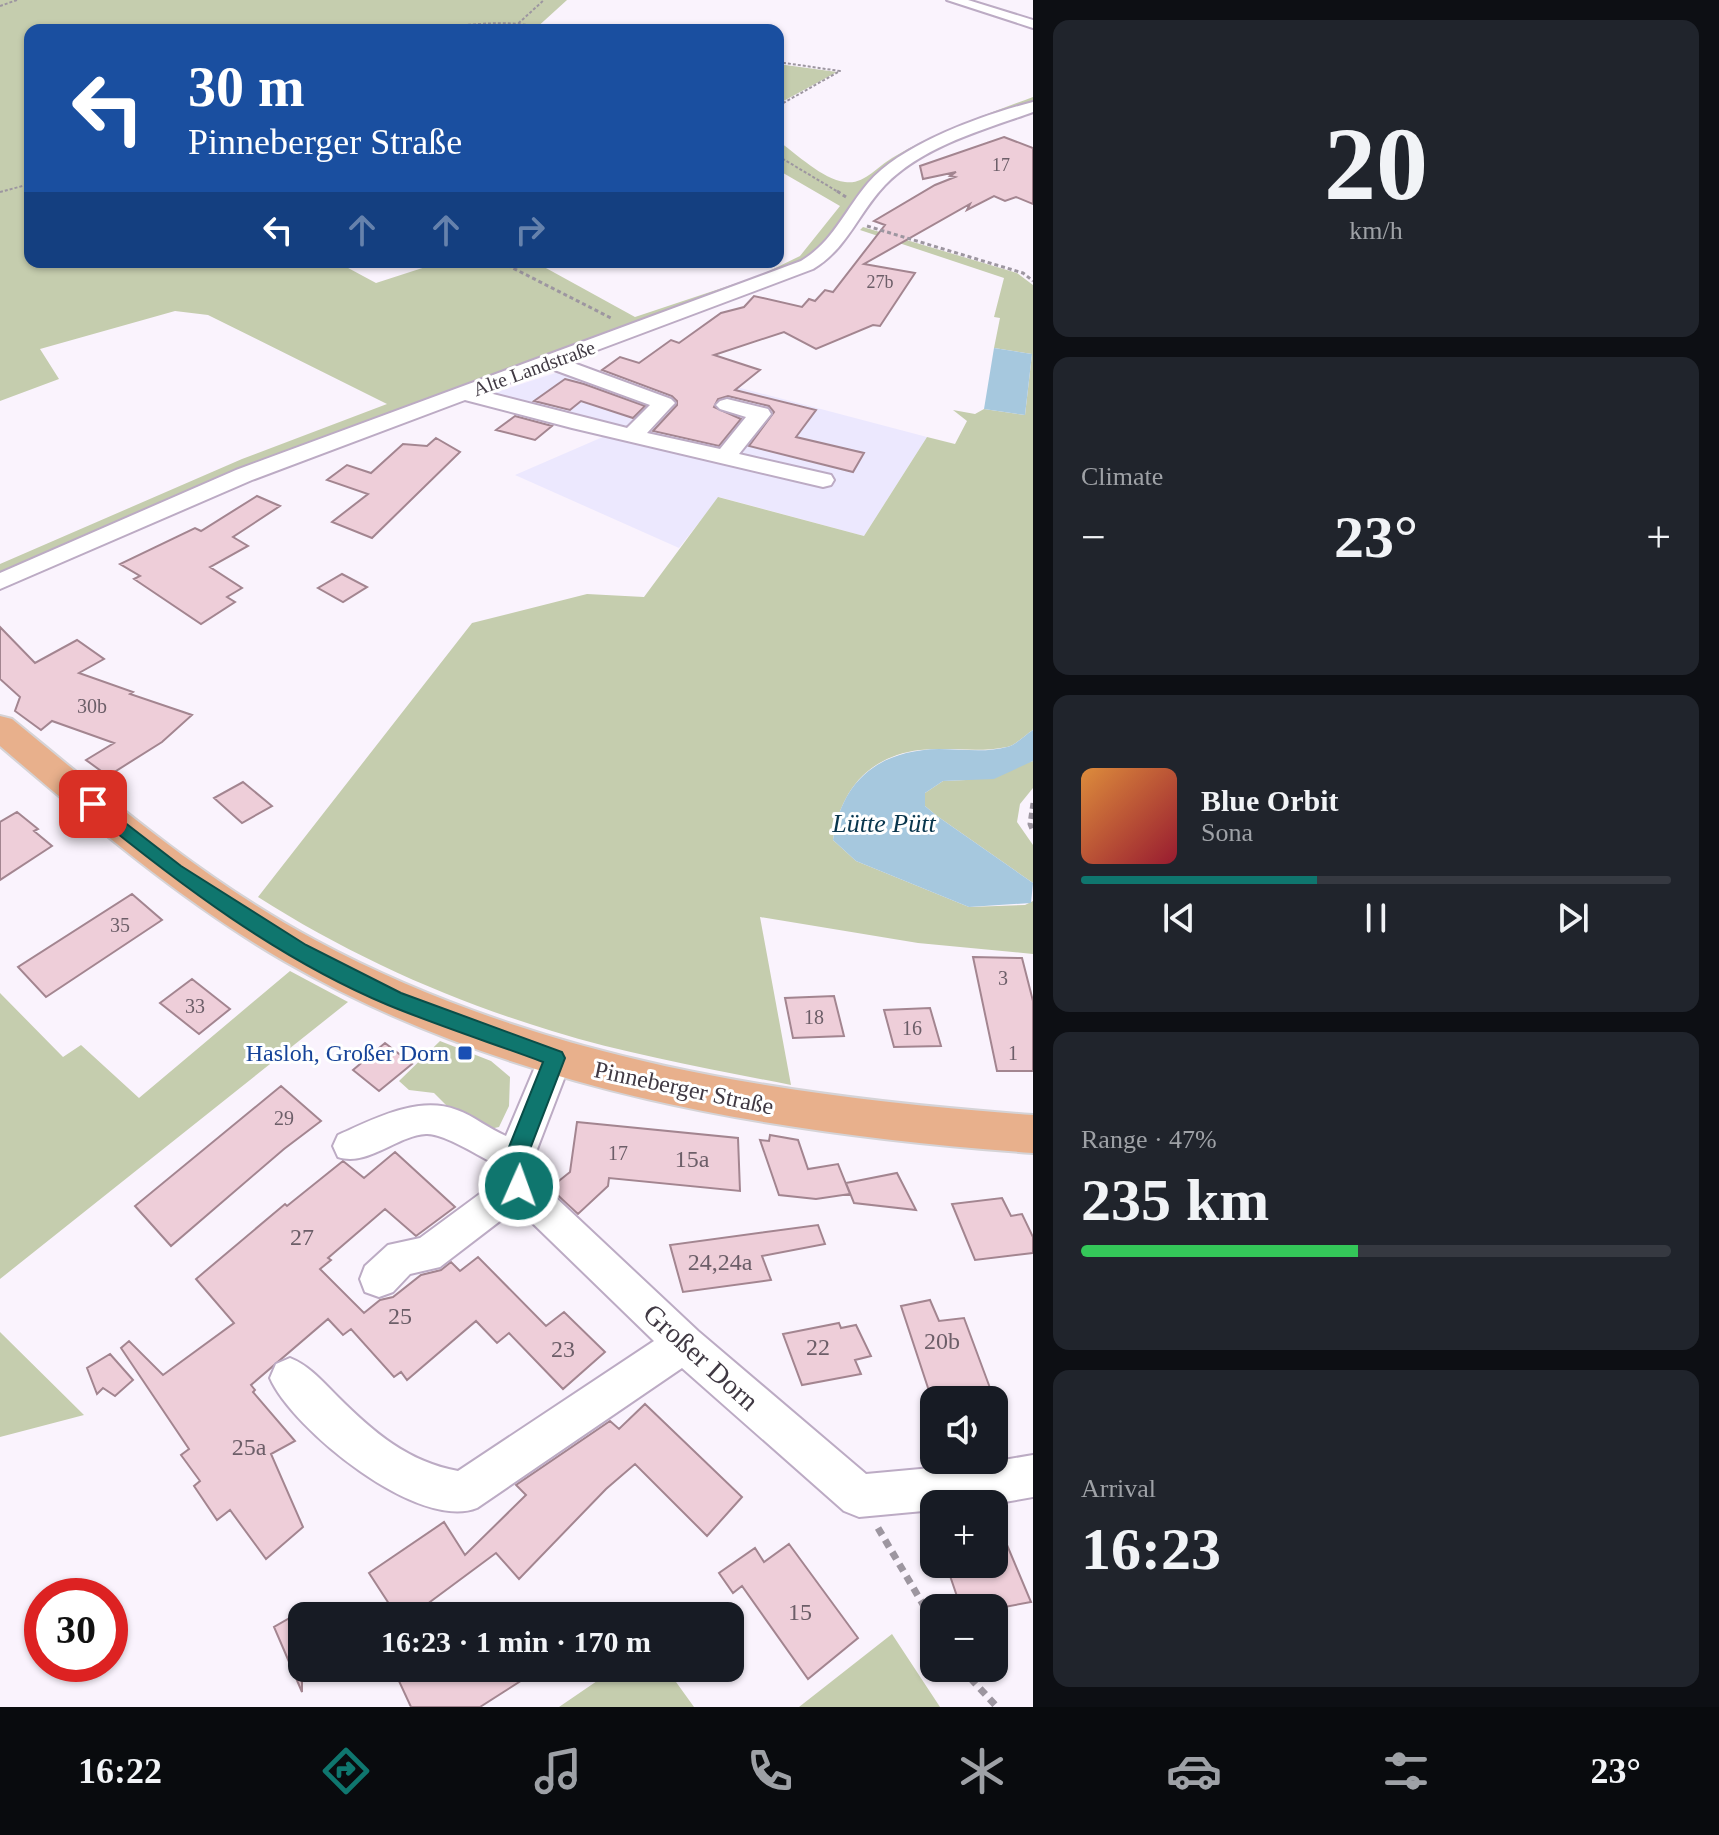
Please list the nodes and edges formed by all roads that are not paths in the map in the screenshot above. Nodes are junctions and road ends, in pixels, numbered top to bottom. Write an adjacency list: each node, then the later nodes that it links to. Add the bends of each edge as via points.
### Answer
1 (954, 0): 2 (street)
2 (1032, 23)
3 (1033, 107): 4 (street, Alte Landstraße, via 969,130 887,174 822,258)
4 (551, 362): 5 (street, Alte Landstraße); 7 (street, via 664,403)
5 (464, 393): 7 (street); 10 (street, Alte Landstraße, via 244,475)
6 (727, 405): 8 (street, via 760,414)
7 (632, 436): 8 (street)
8 (725, 457): 9 (street)
9 (823, 480)
10 (0, 582)
11 (0, 727): 12 (main road, Pinneberger Straße, via 175,871 299,950 394,999)
12 (555, 1058): 13 (main road, Pinneberger Straße, via 746,1104 924,1128); 15 (street)
13 (1033, 1134)
14 (351, 1146): 15 (street, Großer Dorn, via 425,1119 449,1122)
15 (518, 1171): 16 (street, via 427,1255 401,1257); 17 (street, Großer Dorn)
16 (379, 1279)
17 (684, 1344): 18 (street, via 462,1493 433,1490 371,1457); 19 (street, Großer Dorn, via 859,1496)
18 (290, 1378)
19 (1033, 1476)

